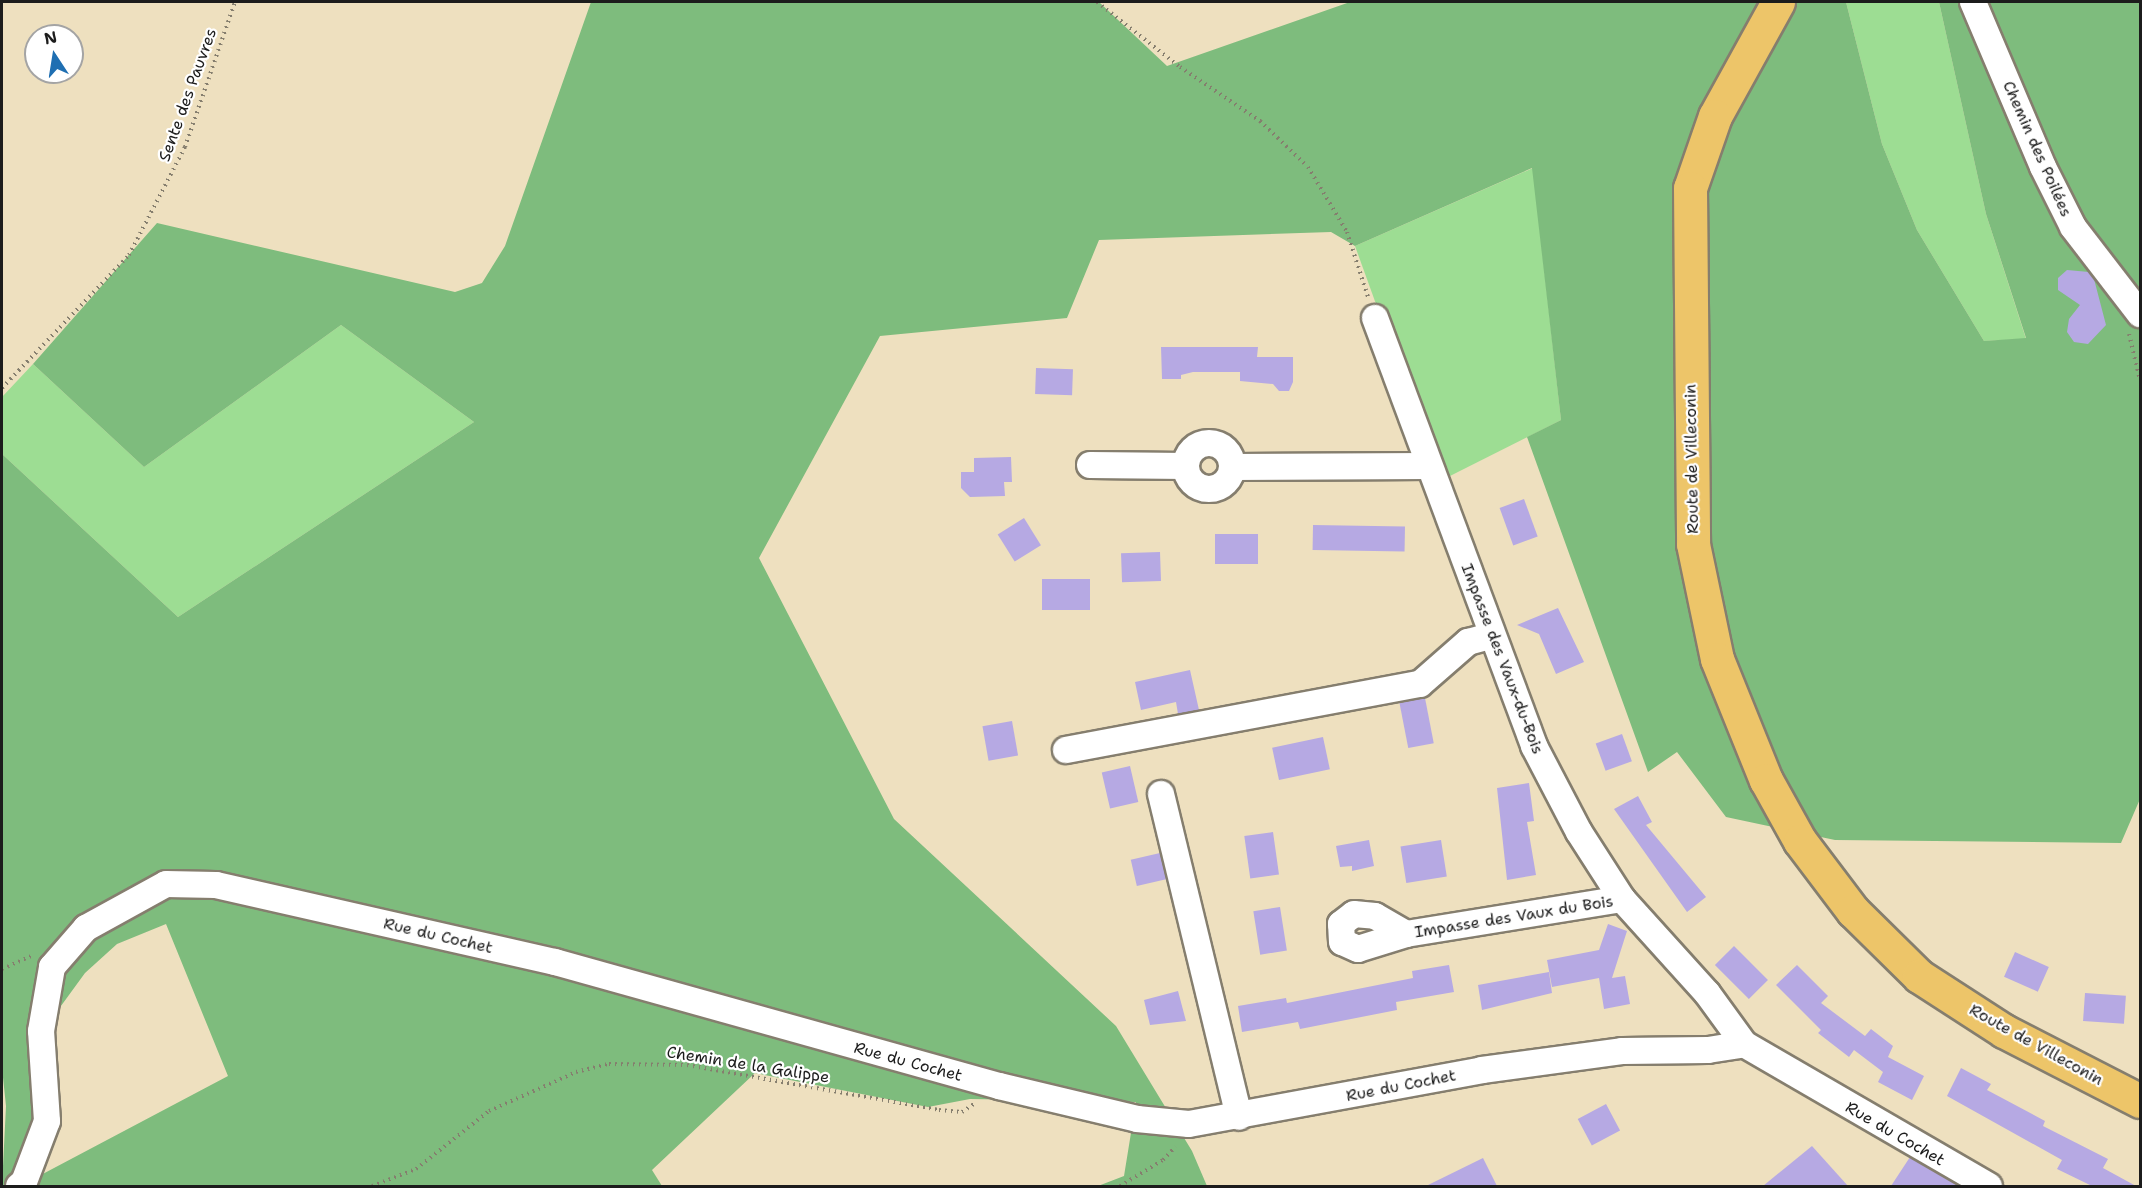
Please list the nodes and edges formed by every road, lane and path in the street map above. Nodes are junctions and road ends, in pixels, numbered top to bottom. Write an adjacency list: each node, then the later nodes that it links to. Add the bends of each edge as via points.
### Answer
1 (235, 2): 7 (path, Sente des Pauvres, via 185,147 129,255)
2 (1097, 2): 6 (path, via 1180,67 1260,121 1308,167 1347,232)
3 (1778, 2): 17 (main road, Route de Villeconin, via 1715,116 1689,188 1693,544 1717,659 1766,780 1800,841 1853,911 1919,976 2004,1031)
4 (1973, 2): 5 (street, Chemin des Poilées, via 2043,167 2073,227)
5 (2140, 314)
6 (1375, 318): 9 (street, Impasse des Vaux-du-Bois)
7 (2, 388)
8 (1090, 465): 9 (street, via 1186,466 1198,486 1213,489 1227,481 1233,467)
9 (1428, 466): 10 (street, Impasse des Vaux-du-Bois)
10 (1490, 636): 11 (street, via 1468,642 1420,684); 13 (street, Impasse des Vaux-du-Bois, via 1534,746 1579,832)
11 (1066, 750)
12 (1161, 794): 18 (street)
13 (1622, 899): 14 (street, Impasse des Vaux du Bois); 15 (street, Impasse des Vaux-du-Bois, via 1707,993)
14 (1406, 934)
15 (1744, 1044): 18 (street, Rue du Cochet, via 1708,1050 1622,1051 1482,1070); 23 (street, Rue du Cochet)
16 (999, 1086): 19 (street, Rue du Cochet, via 1137,1119); 20 (street, Rue du Cochet, via 786,1030 555,962 216,885 166,884 86,928 52,967 40,1031 47,1121 24,1182); 21 (path, Chemin de la Galippe, via 962,1112 687,1065 609,1064 576,1072 489,1111 416,1169)
17 (2140, 1101)
18 (1239, 1117): 19 (street, Rue du Cochet)
19 (1189, 1124): 22 (path, via 1187,1134 1163,1160)
20 (19, 1186)
21 (372, 1186)
22 (1120, 1186)
23 (1989, 1186)

